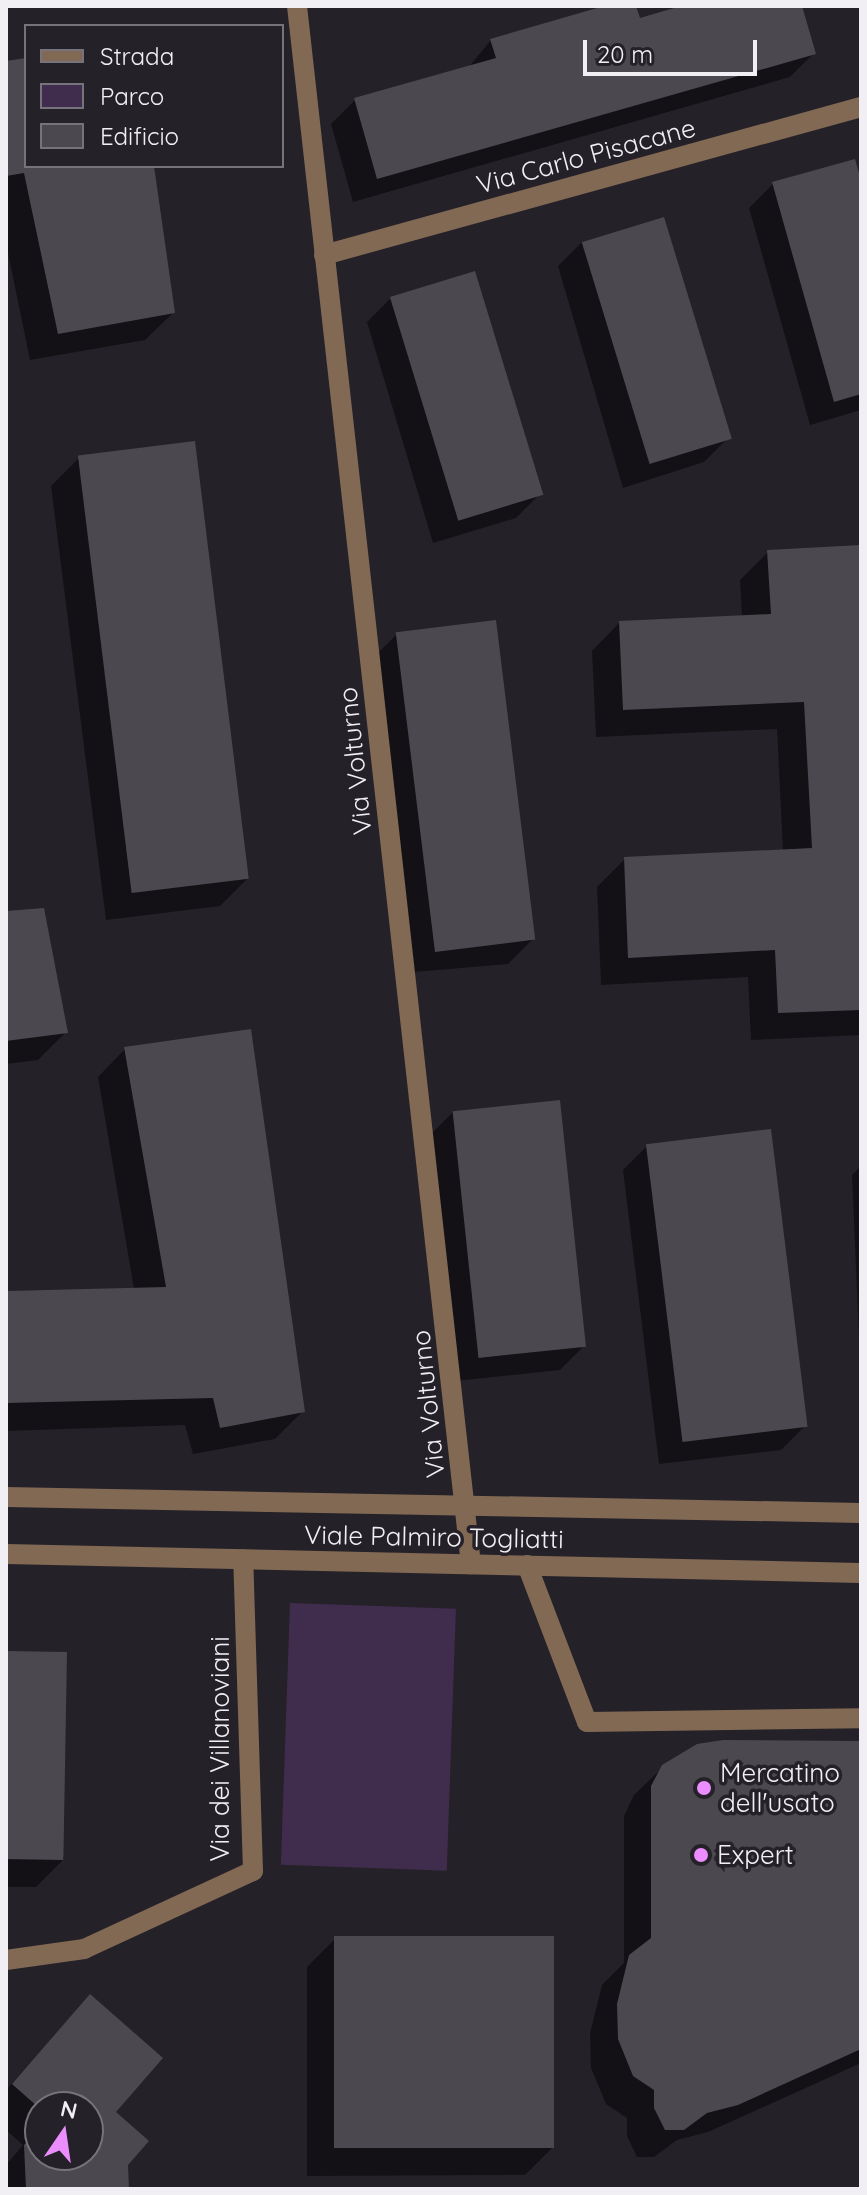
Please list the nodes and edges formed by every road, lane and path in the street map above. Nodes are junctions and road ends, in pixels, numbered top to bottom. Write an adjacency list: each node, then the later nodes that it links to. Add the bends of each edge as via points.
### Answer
1 (297, 6): 3 (street, Via Volturno)
2 (861, 107): 3 (street, Via Carlo Pisacane)
3 (324, 255): 5 (street, Via Volturno)
4 (6, 1497): 5 (street, Viale Palmiro Togliatti)
5 (466, 1509): 6 (street, Viale Palmiro Togliatti); 9 (street, Via Volturno)
6 (861, 1513)
7 (6, 1554): 8 (street, Viale Palmiro Togliatti)
8 (243, 1559): 9 (street, Viale Palmiro Togliatti); 13 (street, Via dei Villanoviani, via 253,1871 84,1949)
9 (471, 1564): 10 (street, Viale Palmiro Togliatti)
10 (527, 1565): 11 (street, Viale Palmiro Togliatti); 12 (street, via 587,1722)
11 (861, 1573)
12 (861, 1718)
13 (6, 1960)

